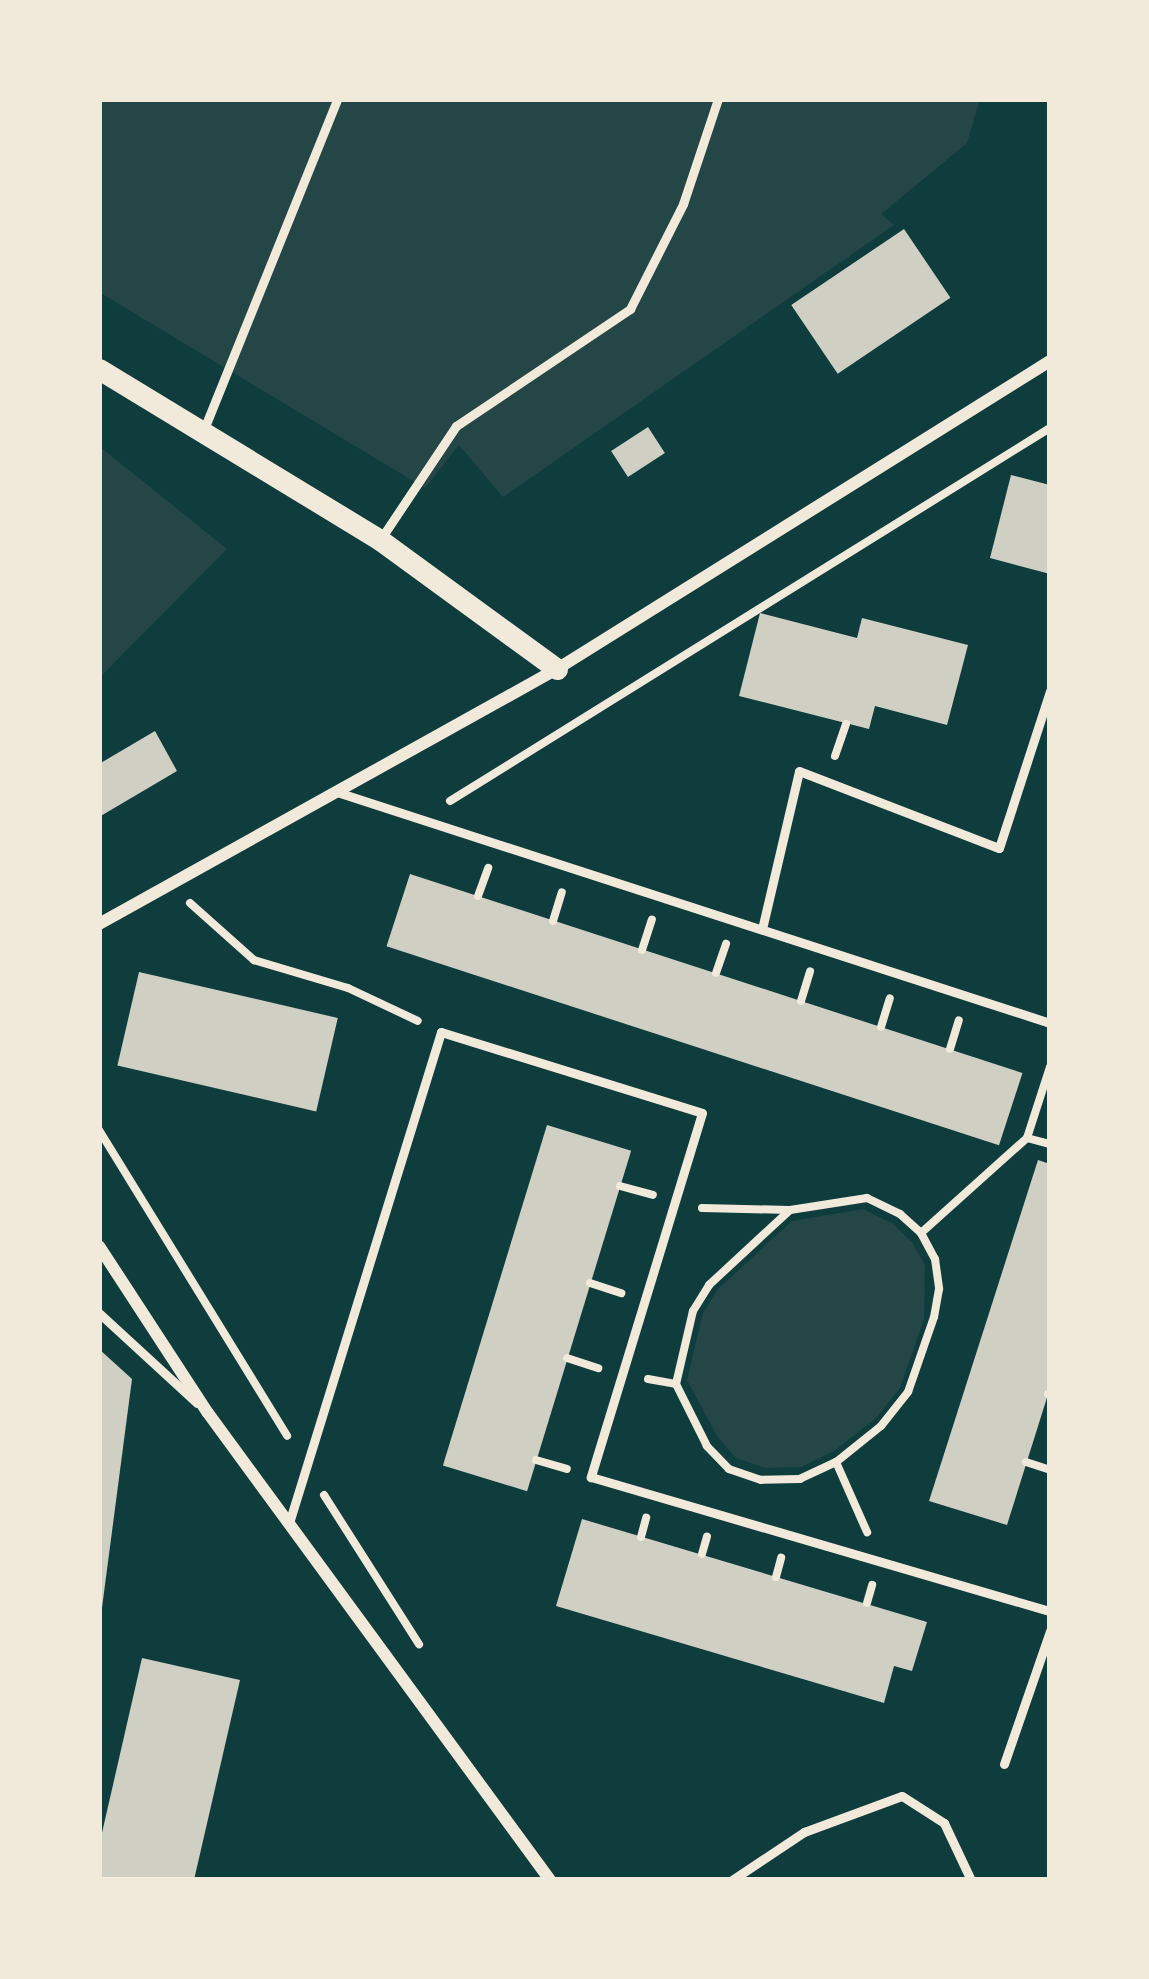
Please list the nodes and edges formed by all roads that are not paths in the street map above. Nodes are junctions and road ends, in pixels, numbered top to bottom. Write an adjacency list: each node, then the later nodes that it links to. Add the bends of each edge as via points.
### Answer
1 (337, 99): 5 (lane)
2 (718, 99): 6 (lane, via 682,205 630,309 455,426)
3 (1050, 361): 7 (street)
4 (99, 369): 5 (street)
5 (204, 429): 6 (street)
6 (380, 540): 7 (street)
7 (556, 669): 9 (street)
8 (1050, 691): 11 (lane, via 999,848 800,771)
9 (340, 793): 10 (street); 11 (lane)
10 (99, 924)
11 (762, 928): 12 (lane)
12 (1050, 1023)
13 (99, 1246): 15 (street)
14 (99, 1313): 15 (lane)
15 (208, 1413): 16 (street)
16 (289, 1523): 17 (lane, via 440,1032 702,1113 591,1477); 20 (street)
17 (1050, 1611)
18 (1050, 1631): 19 (lane)
19 (1004, 1764)
20 (550, 1880)
21 (731, 1880): 22 (lane, via 804,1832 902,1796 944,1823)
22 (971, 1880)

